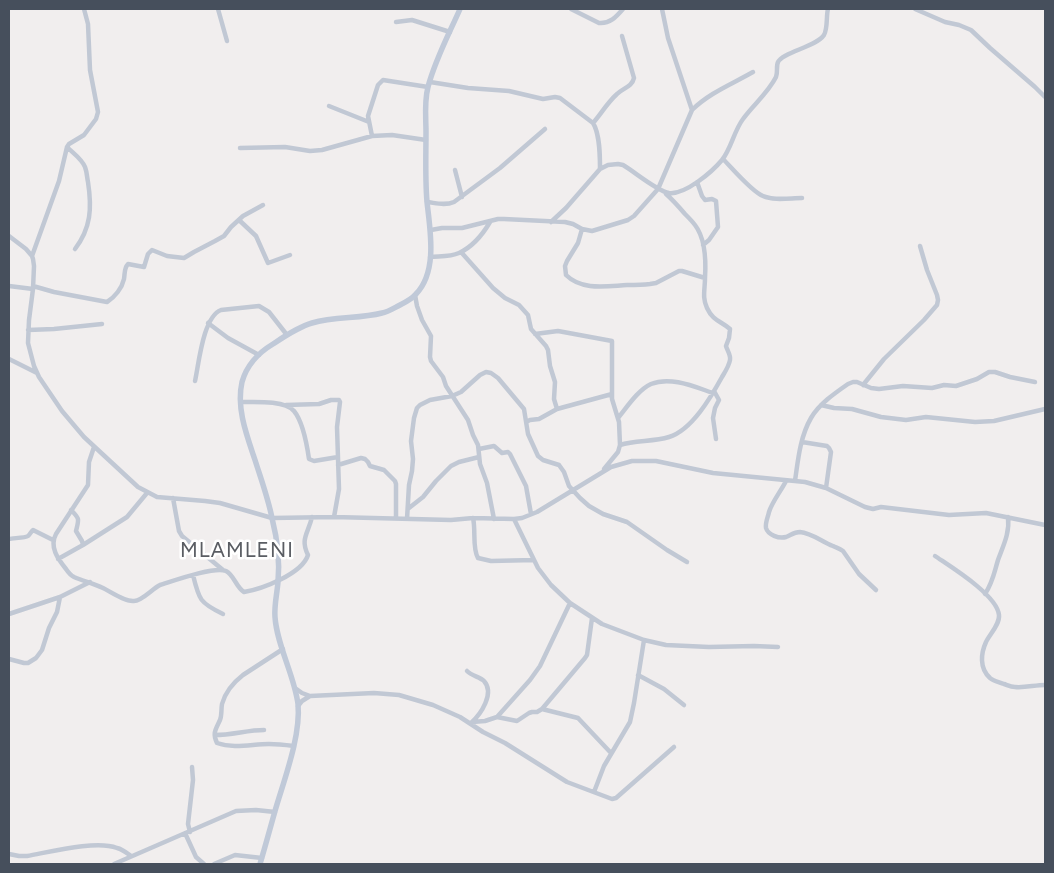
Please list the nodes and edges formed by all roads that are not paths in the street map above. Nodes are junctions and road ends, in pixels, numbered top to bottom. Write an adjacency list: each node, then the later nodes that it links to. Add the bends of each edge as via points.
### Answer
1 (84, 9): 23 (street, via 98,112 84,135)
2 (218, 9): 12 (street)
3 (460, 9): 10 (main road)
4 (571, 9): 5 (street, via 599,23 611,21)
5 (622, 9)
6 (662, 9): 17 (street, via 668,38)
7 (828, 9): 25 (street, via 823,36 780,59 776,77 743,119)
8 (915, 9): 15 (street, via 971,30)
9 (396, 22): 10 (street, via 412,20)
10 (450, 32): 14 (main road)
11 (622, 36): 19 (street, via 634,80 615,95)
12 (227, 41)
13 (753, 72): 17 (street, via 707,97)
14 (429, 85): 18 (street, via 381,81 368,116); 19 (street, via 509,91 543,99 560,98); 22 (main road)
15 (1045, 98)
16 (329, 106): 18 (street)
17 (692, 110): 29 (street)
18 (369, 122): 21 (street)
19 (593, 124): 26 (street, via 597,132)
20 (545, 129): 31 (street)
21 (372, 136): 22 (street); 24 (street, via 316,150)
22 (426, 140): 33 (main road)
23 (67, 147): 43 (street, via 85,166 91,209 86,230); 45 (street)
24 (240, 148)
25 (723, 159): 28 (street); 32 (street, via 763,197)
26 (600, 169): 29 (street, via 618,164); 37 (street)
27 (455, 170): 31 (street)
28 (697, 182): 30 (street, via 681,192); 41 (street, via 703,198 716,202 718,221 717,228)
29 (658, 189): 30 (street); 39 (street, via 628,220 592,231)
30 (663, 191): 41 (street, via 696,225)
31 (462, 197): 33 (street, via 451,204)
32 (802, 198)
33 (427, 202): 38 (main road)
34 (263, 205): 35 (street)
35 (239, 220): 46 (street, via 256,236 268,263); 50 (street, via 224,236 184,258 152,250 144,267 128,264 124,280 108,302)
36 (490, 222): 37 (street, via 498,219); 38 (street); 44 (street, via 484,232)
37 (551, 222): 39 (street, via 573,224)
38 (431, 230): 47 (main road)
39 (582, 230): 48 (street, via 565,266 566,275 571,280 600,288 656,283 682,271)
40 (9, 236): 45 (street)
41 (703, 245): 48 (street)
42 (920, 246): 62 (street, via 938,295 937,305)
43 (75, 249)
44 (461, 252): 47 (street); 55 (street, via 493,288 523,308)
45 (32, 256): 50 (street)
46 (290, 256)
47 (430, 257): 51 (main road, via 427,276)
48 (705, 278): 63 (street, via 706,307 730,329 726,346 730,361)
49 (9, 286): 50 (street)
50 (33, 287): 54 (street)
51 (416, 295): 56 (main road, via 385,313 314,322); 65 (street, via 422,320 431,336 431,361)
52 (208, 323): 56 (street, via 221,310 259,306); 57 (street); 60 (street)
53 (102, 324): 54 (street)
54 (28, 330): 59 (street, via 28,343)
55 (535, 334): 64 (street, via 558,331 612,341); 69 (street, via 548,350)
56 (288, 335): 57 (main road)
57 (259, 355): 66 (main road, via 242,381)
58 (9, 359): 59 (street)
59 (37, 373): 76 (street, via 62,411)
60 (195, 381)
61 (1034, 382): 62 (street, via 989,372 956,386 904,386 879,390)
62 (863, 385): 68 (street, via 848,384)
63 (714, 392): 71 (street, via 671,382 651,384); 73 (street, via 718,400 713,418); 75 (street, via 701,411 676,434)
64 (612, 394): 69 (street); 71 (street)
65 (452, 396): 72 (street, via 480,375 490,373 524,409); 77 (street, via 468,420); 88 (street, via 430,400 417,408 410,441 413,458)
66 (241, 402): 67 (street); 94 (main road, via 248,441)
67 (286, 405): 78 (street, via 300,421 311,460); 78 (street, via 339,400)
68 (822, 406): 70 (street, via 852,409 881,418 906,420 926,417 975,422); 74 (street, via 810,419)
69 (557, 409): 72 (street, via 539,420)
70 (1045, 409)
71 (618, 418): 75 (street)
72 (526, 422): 85 (street, via 538,456 559,466)
73 (716, 439)
74 (802, 442): 83 (street); 84 (street, via 829,448)
75 (620, 445): 81 (street)
76 (94, 447): 86 (street); 89 (street, via 88,484)
77 (479, 449): 79 (street); 90 (street, via 494,446 502,453 510,454 526,486)
78 (338, 457): 80 (street)
79 (479, 457): 88 (street, via 451,466); 98 (street)
80 (338, 465): 92 (street, via 339,489); 95 (street, via 360,458 372,467 384,470 396,484)
81 (603, 471): 82 (street, via 632,461 656,462 713,473); 85 (street)
82 (786, 481): 83 (street); 112 (street, via 769,511 768,531 783,538 802,532 839,548)
83 (795, 482): 84 (street)
84 (826, 488): 93 (street, via 871,508 949,515 986,513)
85 (573, 490): 90 (street); 107 (street, via 596,510 627,522)
86 (147, 493): 87 (street, via 157,498); 103 (street, via 127,516)
87 (173, 498): 94 (street, via 220,503); 108 (street, via 179,532)
88 (409, 508): 97 (street)
89 (71, 510): 102 (street); 103 (street, via 79,520 76,531)
90 (531, 514): 99 (street)
91 (312, 517): 92 (street); 94 (street); 110 (street, via 304,540 307,559 296,571)
92 (334, 517): 95 (street)
93 (1008, 517): 100 (street); 113 (street, via 1008,534)
94 (272, 518): 110 (main road)
95 (396, 518): 97 (street)
96 (473, 518): 97 (street); 98 (street); 106 (street, via 478,558 491,561)
97 (407, 519)
98 (494, 519): 99 (street)
99 (514, 519): 106 (street)
100 (1045, 525)
101 (9, 539): 102 (street, via 23,538 34,530)
102 (53, 540): 105 (street)
103 (83, 545): 105 (street)
104 (935, 556): 113 (street)
105 (58, 559): 111 (street, via 71,575)
106 (534, 560): 115 (street, via 543,576)
107 (687, 562)
108 (223, 570): 109 (street); 110 (street, via 244,592)
109 (193, 575): 111 (street, via 155,588 135,601); 117 (street, via 203,602)
110 (278, 580): 121 (main road, via 274,613)
111 (90, 582): 114 (street)
112 (876, 590)
113 (986, 594): 125 (street, via 999,614 983,650 982,665 986,673 990,678 1013,687)
114 (60, 597): 116 (street); 122 (street, via 57,612 36,658 28,663)
115 (570, 603): 118 (street); 131 (street, via 536,673)
116 (9, 614)
117 (223, 614)
118 (592, 618): 119 (street); 130 (street, via 586,656)
119 (644, 640): 120 (street, via 709,648); 124 (street)
120 (778, 647)
121 (283, 649): 126 (main road); 134 (street, via 237,680 223,701)
122 (9, 659)
123 (467, 671): 132 (street, via 483,680 488,692 481,712)
124 (638, 675): 128 (street); 137 (street, via 630,722)
125 (1045, 685)
126 (295, 688): 127 (street); 129 (main road)
127 (310, 696): 129 (street); 132 (street, via 399,695 446,710)
128 (684, 705)
129 (298, 706): 135 (main road)
130 (542, 709): 131 (street, via 517,721); 137 (street, via 578,718)
131 (497, 717): 132 (street)
132 (471, 723): 139 (street, via 562,780)
133 (264, 730): 134 (street)
134 (215, 734): 135 (street, via 220,744)
135 (294, 746): 140 (main road)
136 (674, 747): 139 (street, via 614,799)
137 (611, 752): 139 (street)
138 (192, 767): 141 (street)
139 (594, 792)
140 (275, 812): 141 (street, via 236,811); 144 (main road)
141 (188, 832): 143 (street); 146 (street, via 196,857)
142 (9, 854): 143 (street, via 27,856 77,847 110,846)
143 (131, 856): 145 (street)
144 (262, 858): 147 (street, via 235,855); 148 (main road)
145 (114, 864)
146 (204, 864)
147 (214, 864)
148 (260, 864)

